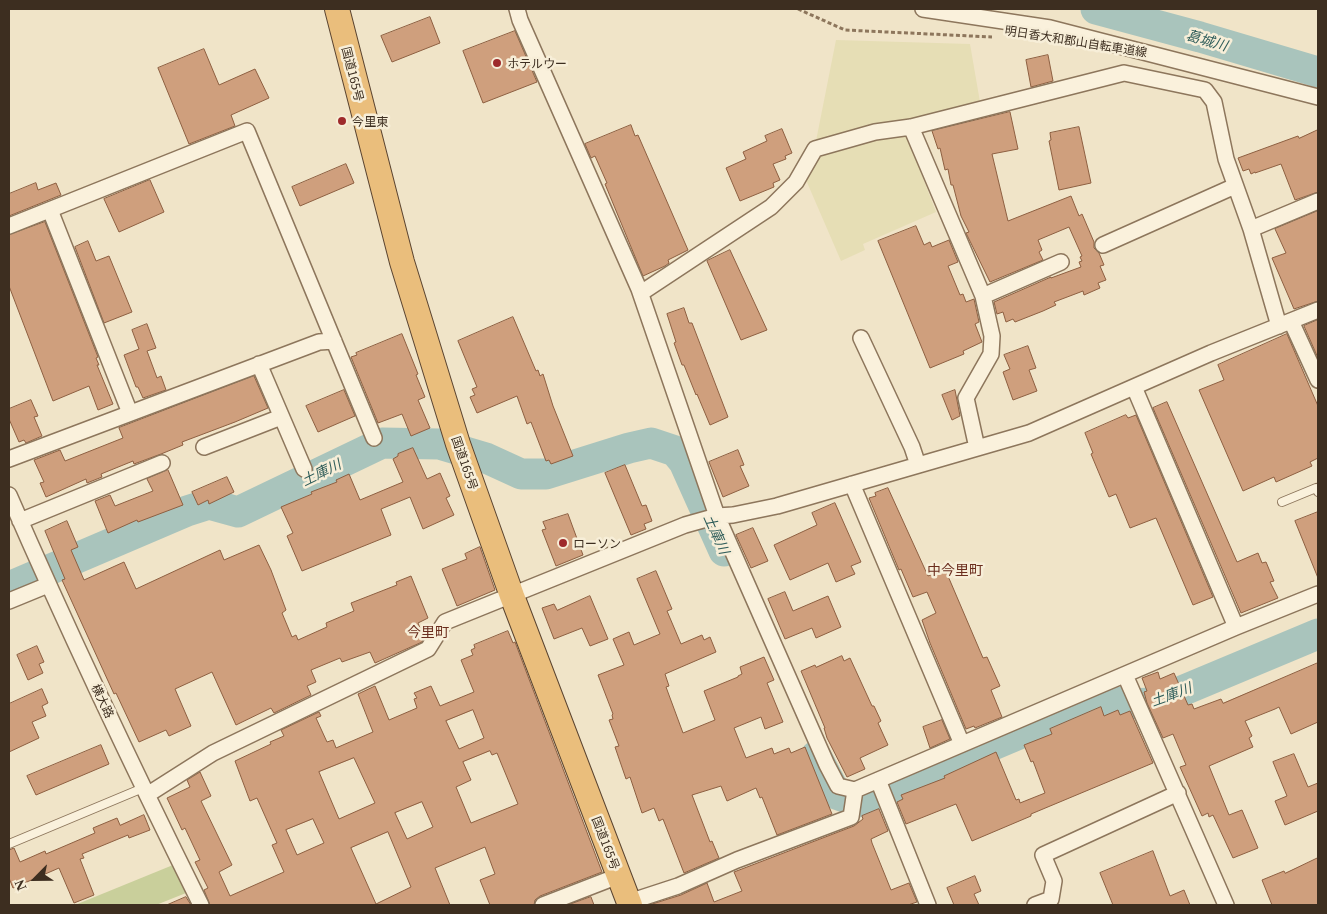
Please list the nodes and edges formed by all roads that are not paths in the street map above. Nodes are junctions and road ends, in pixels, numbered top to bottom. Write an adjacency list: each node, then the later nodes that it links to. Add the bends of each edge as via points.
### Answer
1 (336, 9): 39 (highway, 国道165号, via 402,262 462,454)
2 (517, 9): 13 (street)
3 (923, 9): 4 (street, via 1050,28)
4 (1318, 97)
5 (911, 127): 6 (street, via 1124,74 1205,90 1214,102); 13 (street, via 875,132 815,149 796,182 771,208); 14 (street)
6 (1235, 186): 10 (street); 11 (street)
7 (1318, 201): 10 (street)
8 (50, 210): 9 (street); 18 (street, via 247,131); 22 (street)
9 (9, 226)
10 (1251, 229): 16 (street)
11 (1103, 245)
12 (1061, 262): 14 (street)
13 (640, 294): 35 (street)
14 (982, 296): 26 (street, via 992,336 991,354 966,398)
15 (1318, 310): 16 (street)
16 (1285, 324): 20 (street); 21 (street)
17 (862, 338): 29 (street)
18 (334, 341): 19 (street, via 319,342); 24 (street)
19 (259, 364): 22 (street); 23 (street)
20 (1318, 380)
21 (1134, 387): 26 (street, via 1029,433); 41 (street)
22 (130, 414): 27 (street)
23 (281, 416): 25 (street); 30 (street)
24 (374, 438)
25 (204, 447)
26 (977, 448): 29 (street)
27 (9, 459)
28 (162, 463): 36 (street)
29 (918, 465): 31 (street)
30 (304, 470)
31 (852, 484): 35 (street, via 777,506); 43 (street)
32 (1318, 492): 34 (lane, via 1316,488)
33 (9, 495): 36 (street, 横大路)
34 (1282, 502)
35 (717, 516): 39 (street, via 685,525); 47 (street, via 827,764 838,786)
36 (20, 521): 37 (street, 横大路)
37 (45, 577): 40 (street); 45 (street, 横大路)
38 (1318, 594): 41 (street)
39 (512, 596): 45 (street, via 445,622 428,649 212,753); 49 (highway, 国道165号)
40 (9, 601)
41 (1236, 628): 42 (street)
42 (1125, 675): 43 (street); 46 (street)
43 (962, 744): 44 (street)
44 (878, 780): 47 (street); 53 (street)
45 (145, 792): 48 (lane); 51 (street, 横大路)
46 (1178, 794): 54 (street, via 1043,855 1054,881 1051,899); 55 (street)
47 (854, 798): 50 (street, via 850,816)
48 (9, 844)
49 (618, 876): 50 (highway, 国道165号); 52 (street)
50 (630, 904)
51 (201, 905)
52 (543, 905)
53 (928, 905)
54 (1035, 905)
55 (1226, 905)

